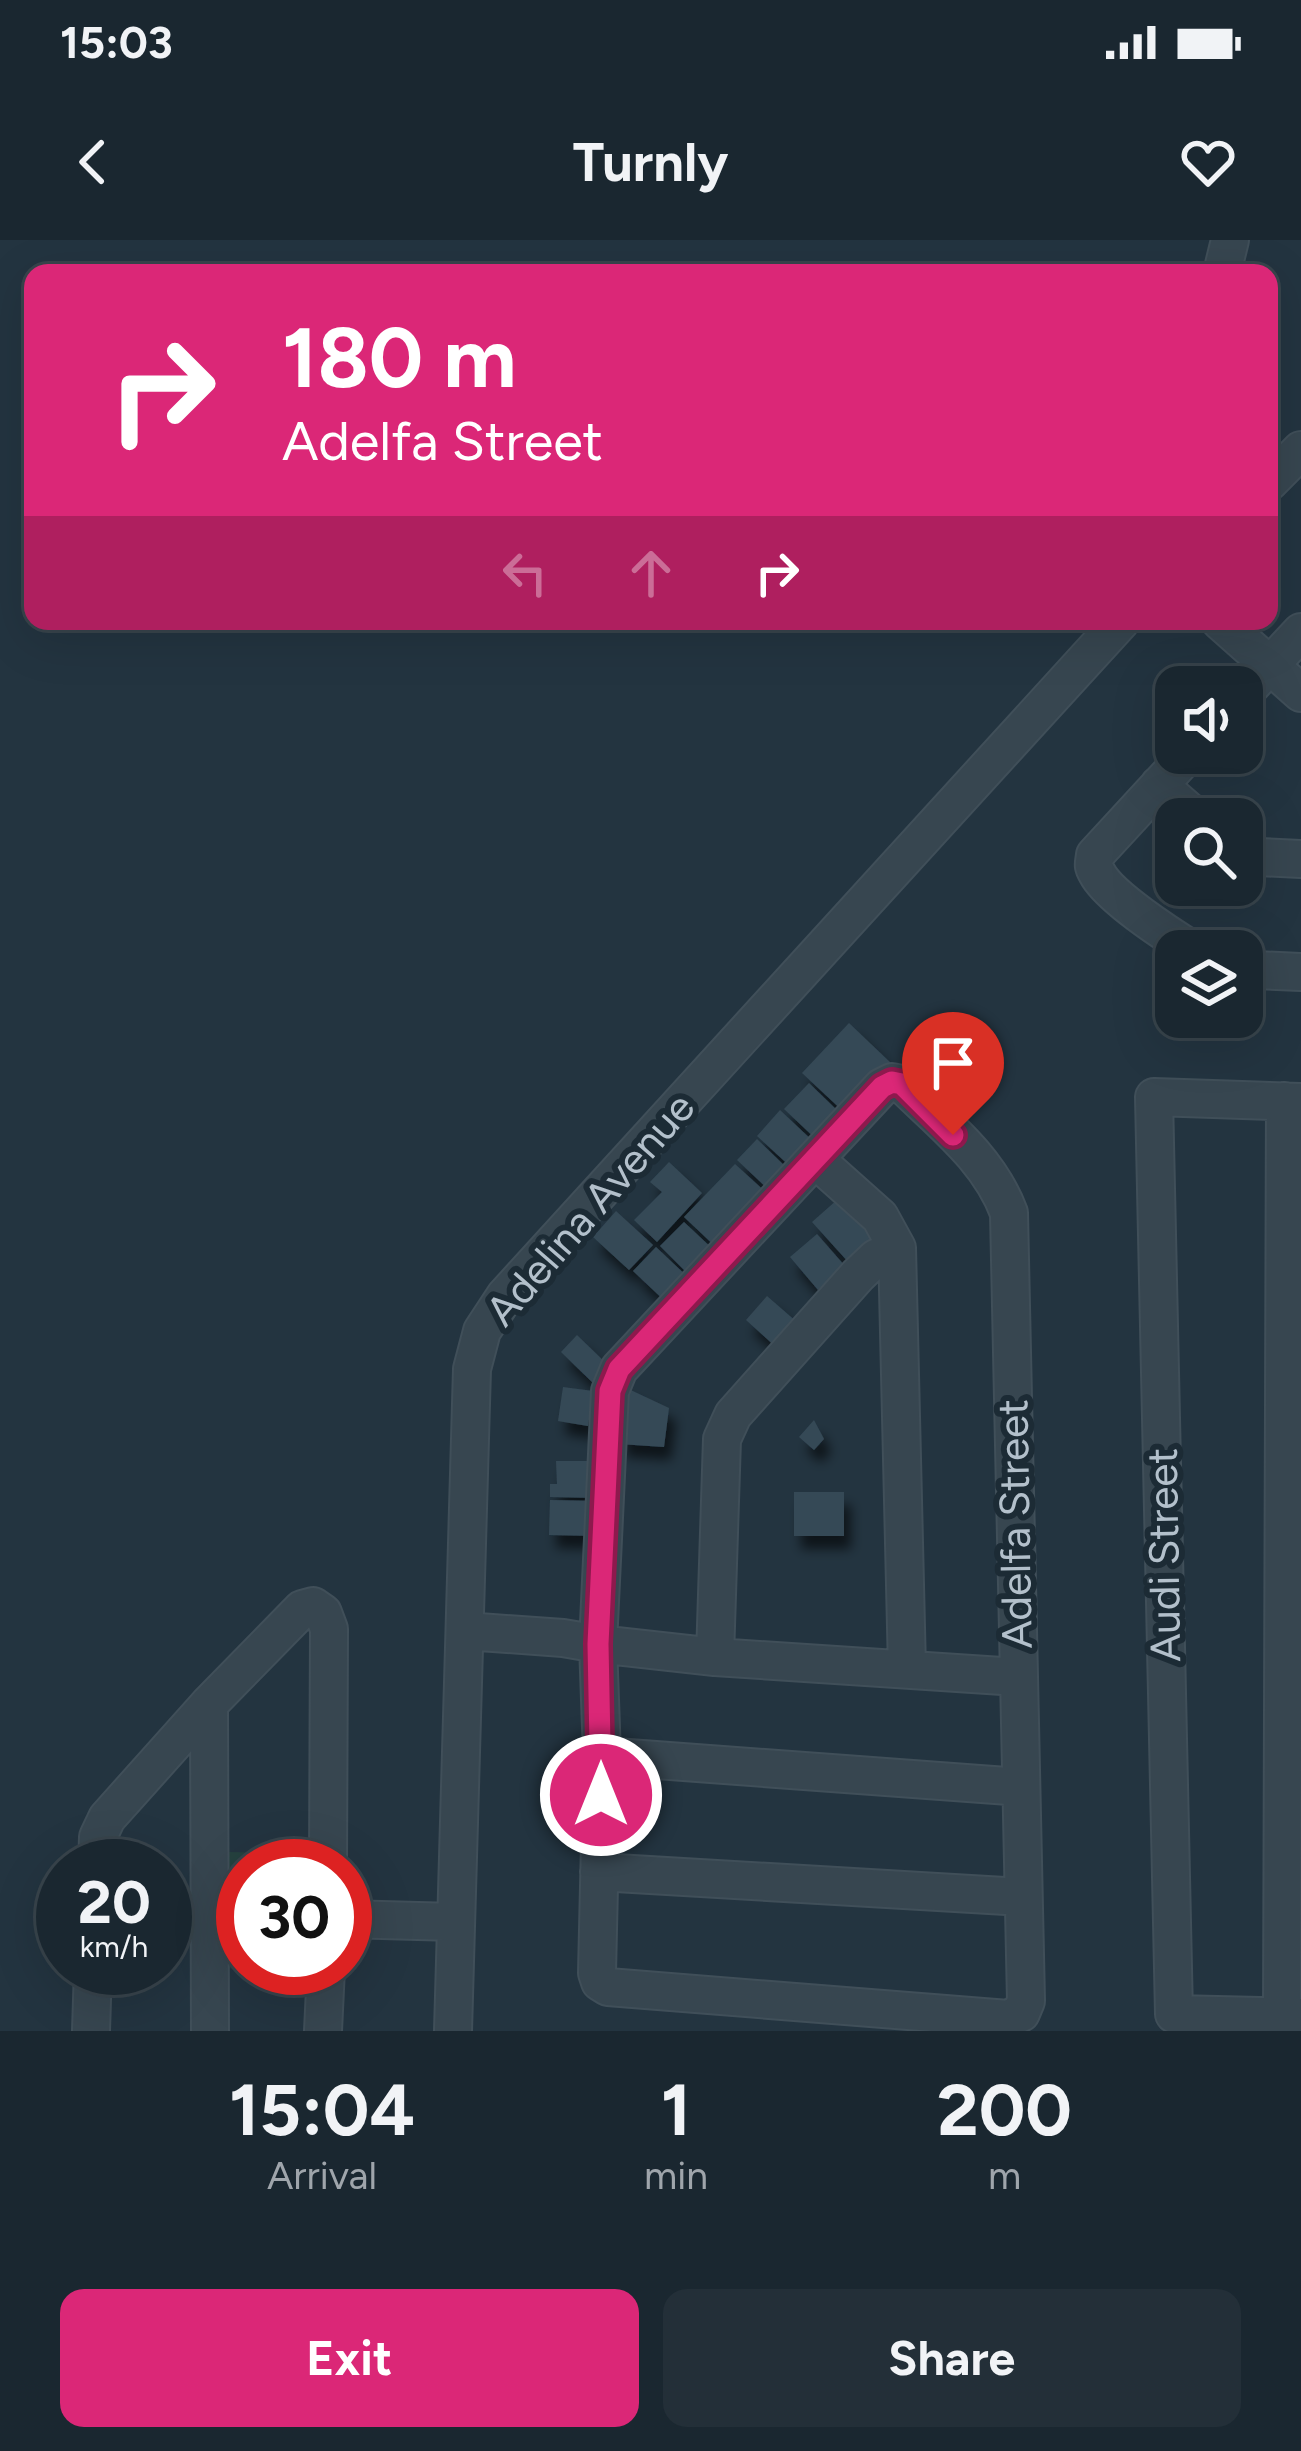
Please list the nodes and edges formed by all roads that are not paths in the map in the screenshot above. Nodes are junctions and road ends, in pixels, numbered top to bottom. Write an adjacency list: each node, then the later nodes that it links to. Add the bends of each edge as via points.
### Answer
1 (1301, 450): 2 (street)
2 (1278, 473)
3 (1113, 630): 20 (street, Adelina Avenue, via 482,1330 472,1369)
4 (1231, 630): 6 (street)
5 (1301, 632): 6 (street)
6 (1271, 664): 7 (street); 8 (street)
7 (1263, 673)
8 (1301, 693)
9 (1169, 774): 10 (street)
10 (1159, 785): 11 (street); 14 (street, via 1095,854 1093,867)
11 (1174, 798)
12 (1263, 857): 13 (street)
13 (1301, 859)
14 (1160, 930)
15 (1263, 970): 16 (street)
16 (1301, 972)
17 (1293, 1102): 36 (street); 36 (street, Audi Street, via 1154,1097 1174,2014)
18 (814, 1159): 19 (street, via 880,1217); 21 (street, via 619,1369 610,1391); 24 (street, Adelfa Street, via 892,1082 999,1187 1009,1213)
19 (897, 1248): 22 (street, via 858,1275 734,1414 722,1439); 23 (street)
20 (465, 1631): 21 (street); 33 (street, Adelina Avenue)
21 (598, 1644): 22 (street); 26 (street)
22 (715, 1657): 23 (street)
23 (907, 1669): 24 (street)
24 (1018, 1677): 27 (street, Adelfa Street)
25 (209, 1704): 28 (street, via 106,1818); 29 (street, via 302,1609 323,1613); 38 (street)
26 (602, 1756): 27 (street); 30 (street)
27 (1021, 1787): 31 (street, Adelfa Street)
28 (98, 1839)
29 (328, 1839)
30 (599, 1872): 31 (street); 31 (street, Adelfa Street, via 597,1973 608,1987 1008,2019 1026,2001)
31 (1022, 1897)
32 (372, 1920): 33 (street)
33 (455, 1922): 40 (street, Adelina Avenue)
34 (92, 1995): 37 (street)
35 (325, 1995): 39 (street)
36 (1291, 2017)
37 (91, 2031)
38 (209, 2031)
39 (323, 2031)
40 (453, 2031)

